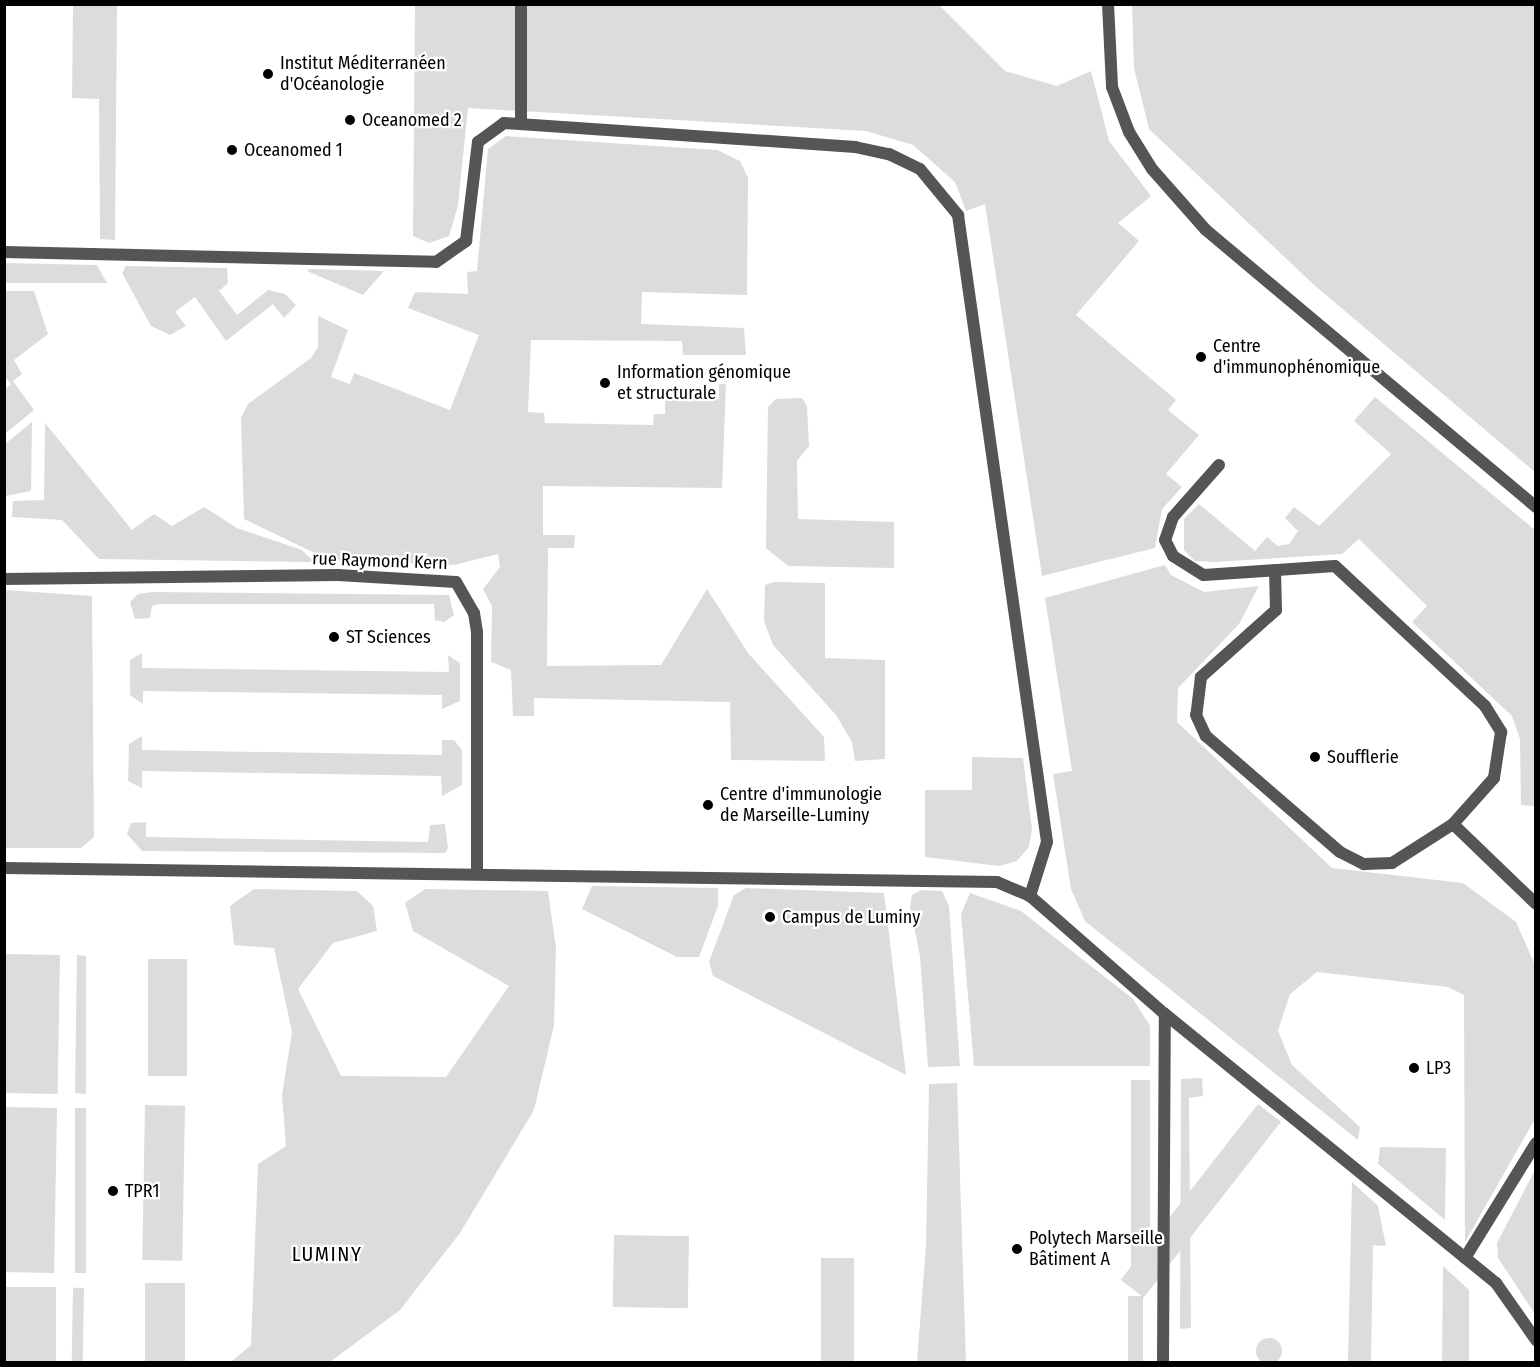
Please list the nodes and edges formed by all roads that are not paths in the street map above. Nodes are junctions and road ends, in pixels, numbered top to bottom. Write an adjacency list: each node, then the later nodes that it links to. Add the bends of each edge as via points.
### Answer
1 (520, 4): 3 (street)
2 (1108, 4): 6 (street, via 1112,87 1129,132 1152,169 1206,230)
3 (521, 124): 4 (street, via 489,129 478,142 466,241 436,262); 12 (street, via 889,154 920,169 958,215 1047,842)
4 (4, 252)
5 (1219, 465): 7 (street, via 1173,517 1165,540 1173,556 1204,575)
6 (1536, 507)
7 (1275, 570): 9 (street, via 1335,566 1485,706 1501,732 1494,778); 9 (street, via 1276,610 1201,677 1196,715 1206,736 1340,852 1364,864 1392,863)
8 (4, 579): 11 (street, rue Raymond Kern, via 338,575 456,582 474,613 477,633)
9 (1453, 824): 13 (street)
10 (4, 868): 11 (street)
11 (477, 874): 12 (street, via 997,882)
12 (1030, 896): 14 (street)
13 (1536, 904)
14 (1165, 1014): 16 (street); 18 (street)
15 (1536, 1143): 16 (street)
16 (1465, 1258): 17 (street, via 1496,1283)
17 (1536, 1340)
18 (1163, 1362)

